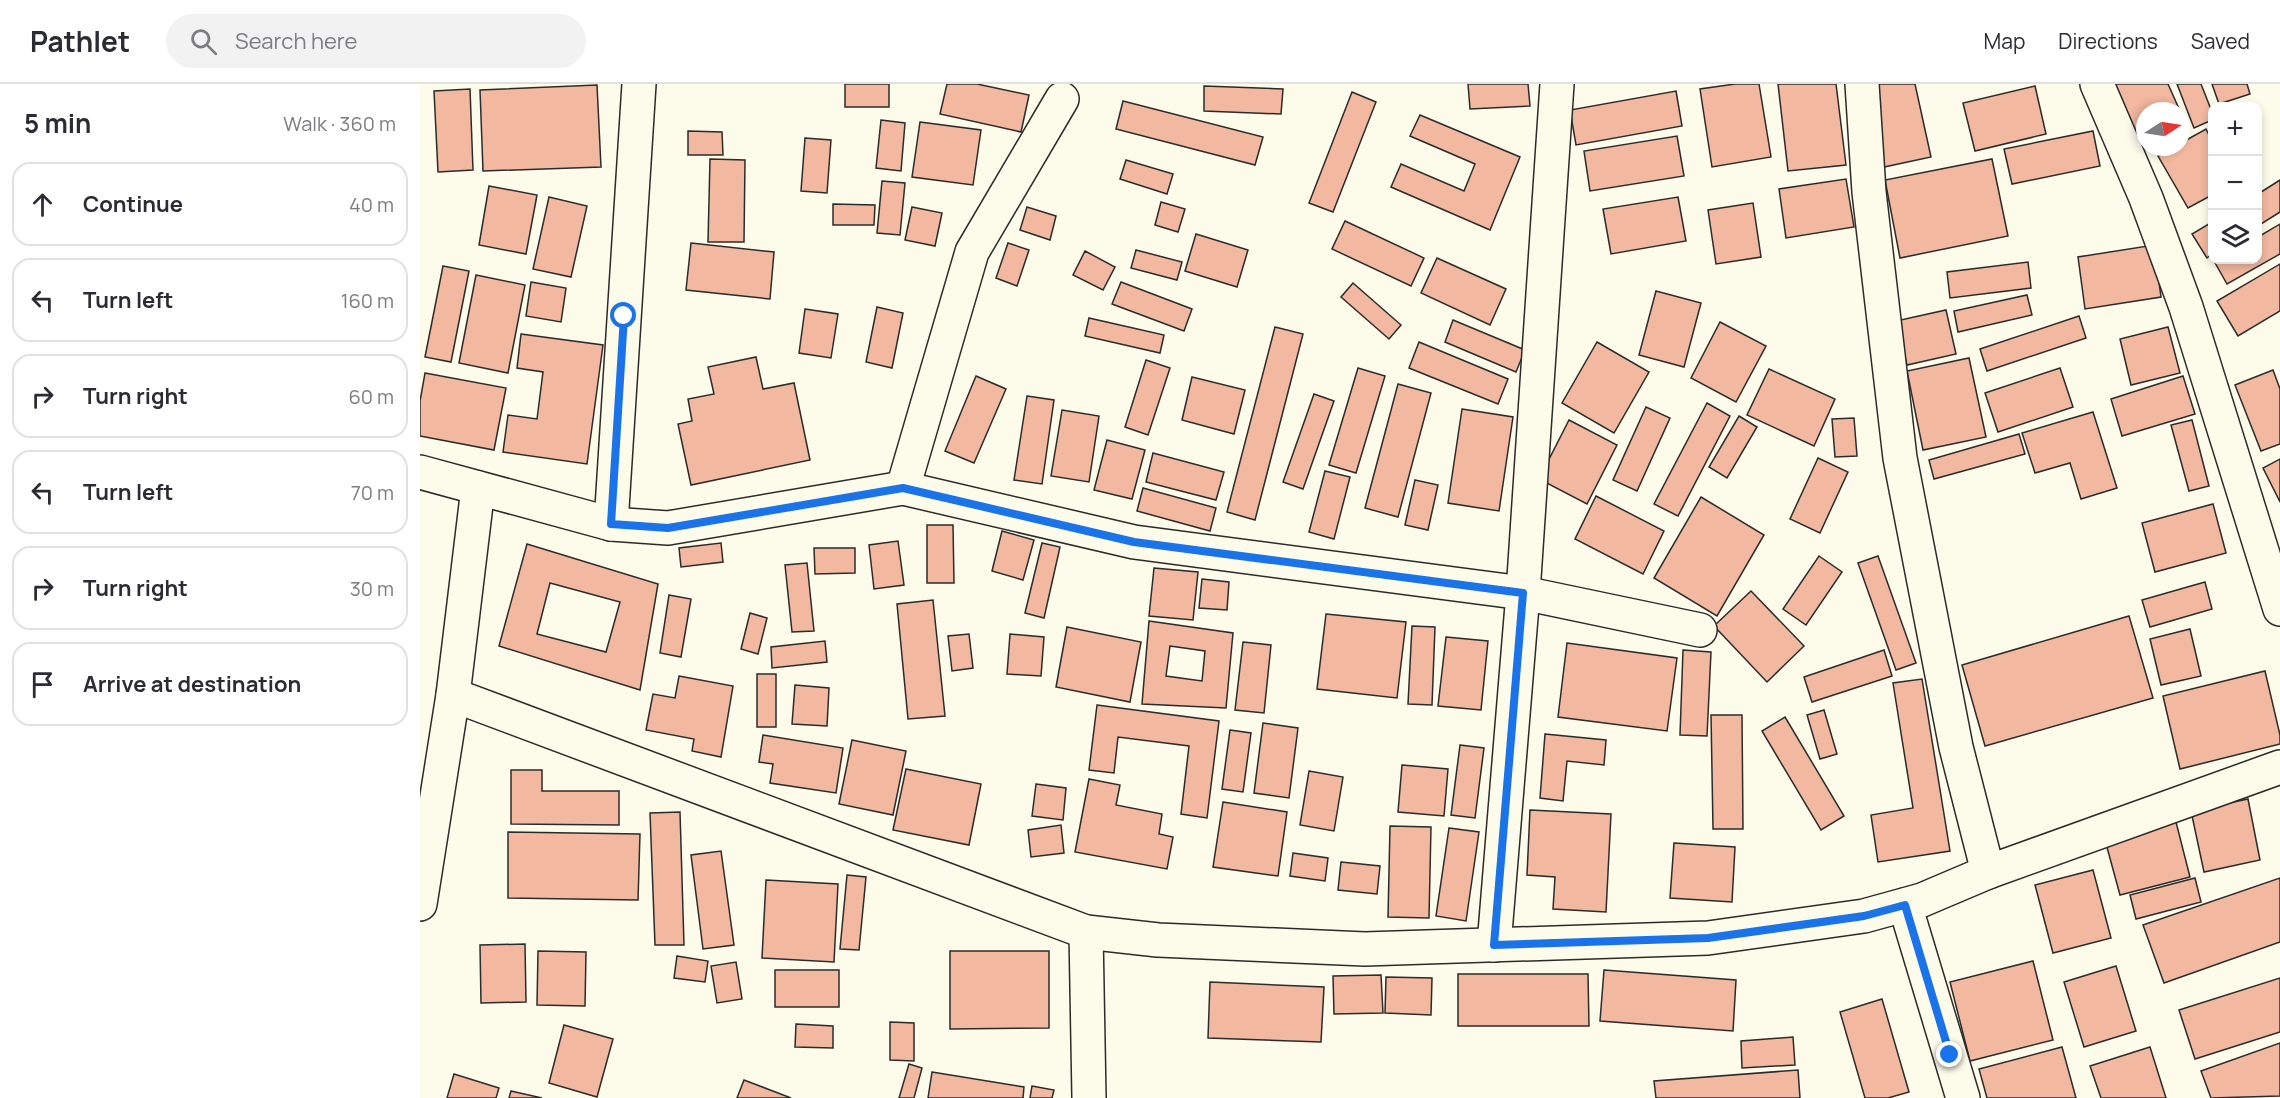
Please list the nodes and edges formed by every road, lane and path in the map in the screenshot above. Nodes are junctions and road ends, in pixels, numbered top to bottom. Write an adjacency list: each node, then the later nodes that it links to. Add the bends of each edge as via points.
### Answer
1 (639, 84): 9 (street)
2 (1557, 84): 10 (street)
3 (1862, 84): 15 (street, via 1869,192 1900,458 1956,747)
4 (2097, 84): 11 (street, via 2146,198 2186,307)
5 (1062, 99): 8 (street, via 972,252)
6 (420, 472): 7 (street)
7 (478, 488): 9 (street); 13 (street)
8 (903, 488): 9 (street, via 668,528); 10 (street, via 1134,542)
9 (611, 524)
10 (1523, 593): 12 (street); 19 (street)
11 (2280, 609)
12 (1701, 630)
13 (453, 695): 16 (street); 18 (street)
14 (2280, 767): 15 (street)
15 (1988, 872): 17 (street)
16 (420, 904)
17 (1905, 905): 19 (street, via 1864,916 1708,938); 21 (street)
18 (1086, 932): 19 (street, via 1158,940 1365,949); 20 (street)
19 (1494, 945)
20 (1089, 1098)
21 (1963, 1098)

